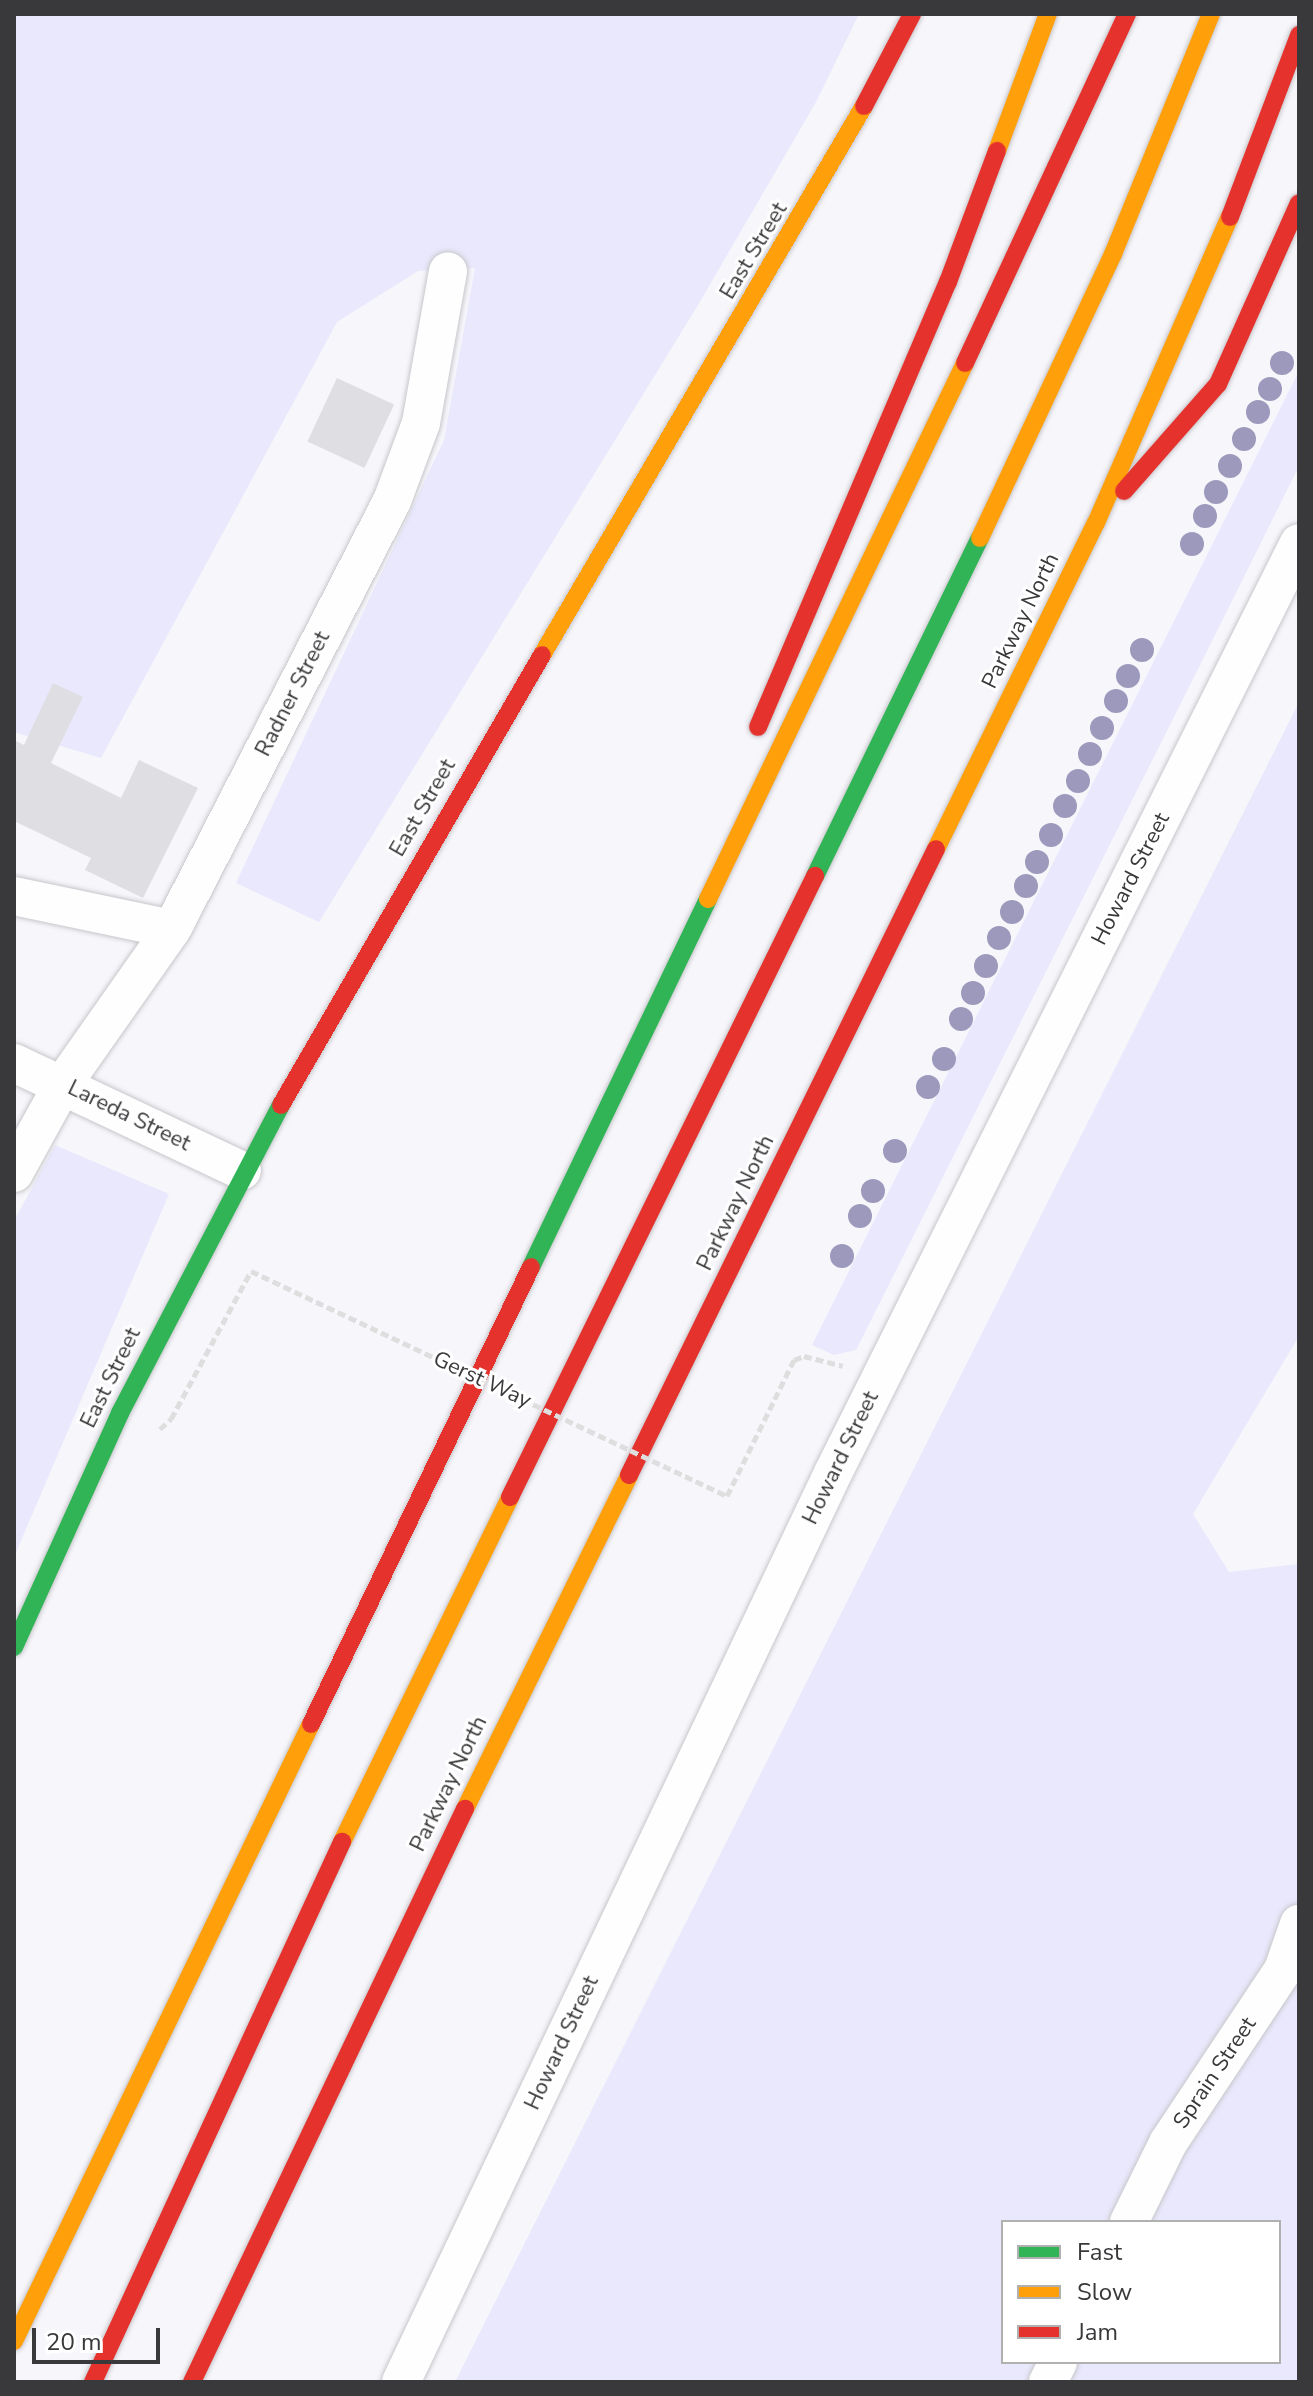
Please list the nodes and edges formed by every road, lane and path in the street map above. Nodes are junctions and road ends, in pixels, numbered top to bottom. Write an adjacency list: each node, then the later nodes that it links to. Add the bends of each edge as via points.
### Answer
1 (912, 14): 16 (main road, East Street, via 821,188 635,494)
2 (1048, 14): 10 (main road, via 948,282)
3 (1127, 14): 18 (main road, via 1039,210)
4 (1211, 14): 26 (main road, via 1113,254 983,532 363,1797)
5 (1299, 35): 8 (main road, Parkway North, via 1239,197)
6 (1299, 203): 8 (main road, via 1218,384)
7 (448, 271): 13 (street, Radner Street, via 421,423 392,501)
8 (1096, 523): 27 (main road, Parkway North, via 342,2059)
9 (1299, 543): 28 (street, Howard Street, via 833,1473)
10 (748, 748)
11 (14, 896): 13 (street)
12 (680, 908): 18 (main road)
13 (172, 929): 15 (street, Radner Street)
14 (14, 1063): 15 (street, Lareda Street)
15 (63, 1084): 16 (street, Lareda Street); 17 (street, Radner Street)
16 (242, 1171): 21 (main road, East Street, via 120,1413)
17 (14, 1173)
18 (505, 1317): 24 (main road)
19 (794, 1360): 20 (path, Gerst Way, bridge, via 727,1496 251,1271)
20 (171, 1419)
21 (14, 1647)
22 (1299, 1924): 23 (street, Sprain Street, via 1283,1970 1168,2143)
23 (1130, 2220)
24 (14, 2341)
25 (1057, 2364): 29 (street)
26 (93, 2382)
27 (192, 2382)
28 (401, 2382)
29 (1048, 2382)

